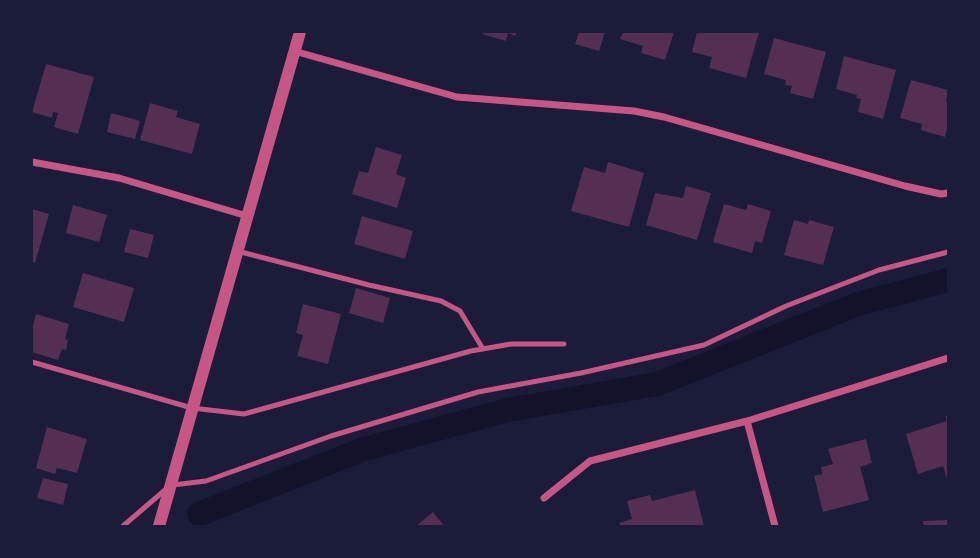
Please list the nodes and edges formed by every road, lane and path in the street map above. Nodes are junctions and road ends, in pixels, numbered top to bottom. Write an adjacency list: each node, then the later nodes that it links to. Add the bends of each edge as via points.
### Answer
1 (300, 32): 2 (street)
2 (294, 51): 4 (street, via 457,97 664,117 905,186); 5 (street)
3 (32, 162): 5 (street, via 119,178)
4 (948, 192)
5 (247, 216): 6 (street)
6 (237, 251): 9 (lane, via 440,301 460,312); 12 (street)
7 (948, 252): 14 (lane, via 879,270 786,306 704,345 478,392)
8 (564, 344): 9 (lane)
9 (483, 349): 12 (lane, via 244,414)
10 (948, 358): 13 (street)
11 (32, 362): 12 (lane)
12 (192, 408): 14 (street)
13 (747, 421): 15 (street, via 590,461); 18 (street)
14 (169, 489): 16 (lane); 17 (street)
15 (544, 498)
16 (123, 527)
17 (159, 527)
18 (775, 527)

